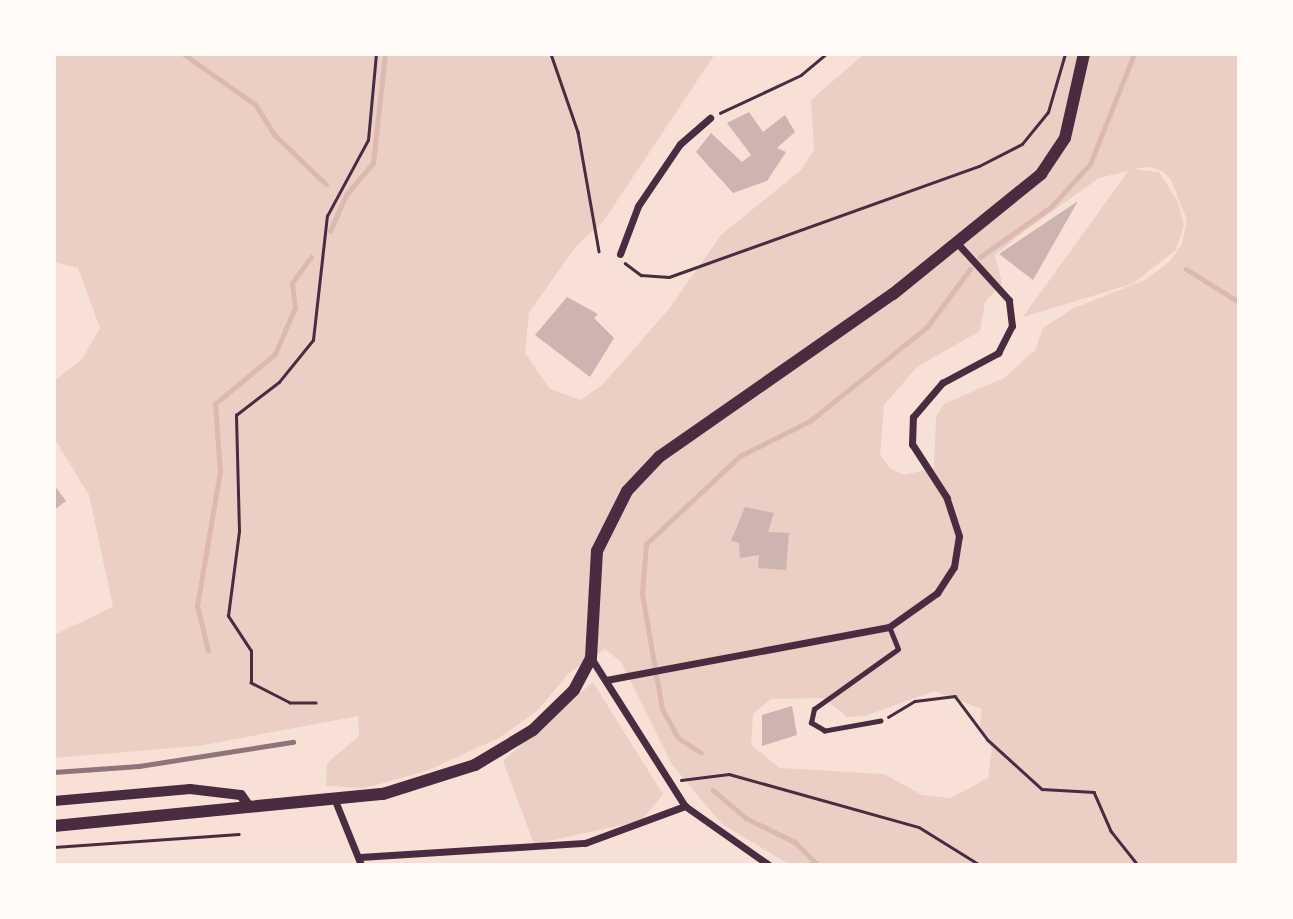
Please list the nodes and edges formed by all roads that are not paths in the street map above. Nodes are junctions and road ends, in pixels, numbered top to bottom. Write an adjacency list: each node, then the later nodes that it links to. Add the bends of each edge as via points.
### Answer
1 (1084, 54): 3 (main road, via 1058,153)
2 (710, 118): 4 (street, via 661,172 622,234)
3 (958, 244): 5 (street, via 1009,300 1012,326 998,353 942,383 922,403 910,433 925,468 956,516 954,567 917,612); 6 (main road, via 639,476 597,551)
4 (620, 254)
5 (889, 626): 7 (street); 8 (lane, via 898,649 814,709 811,723 825,731)
6 (591, 658): 7 (street); 10 (main road, via 550,716 475,765 416,786)
7 (606, 680): 12 (street)
8 (881, 721)
9 (54, 802): 11 (street, via 190,789 241,795)
10 (336, 803): 11 (main road); 14 (street)
11 (248, 805): 13 (main road)
12 (685, 806): 14 (street, via 585,843); 15 (street)
13 (54, 826)
14 (360, 861)
15 (769, 865)

